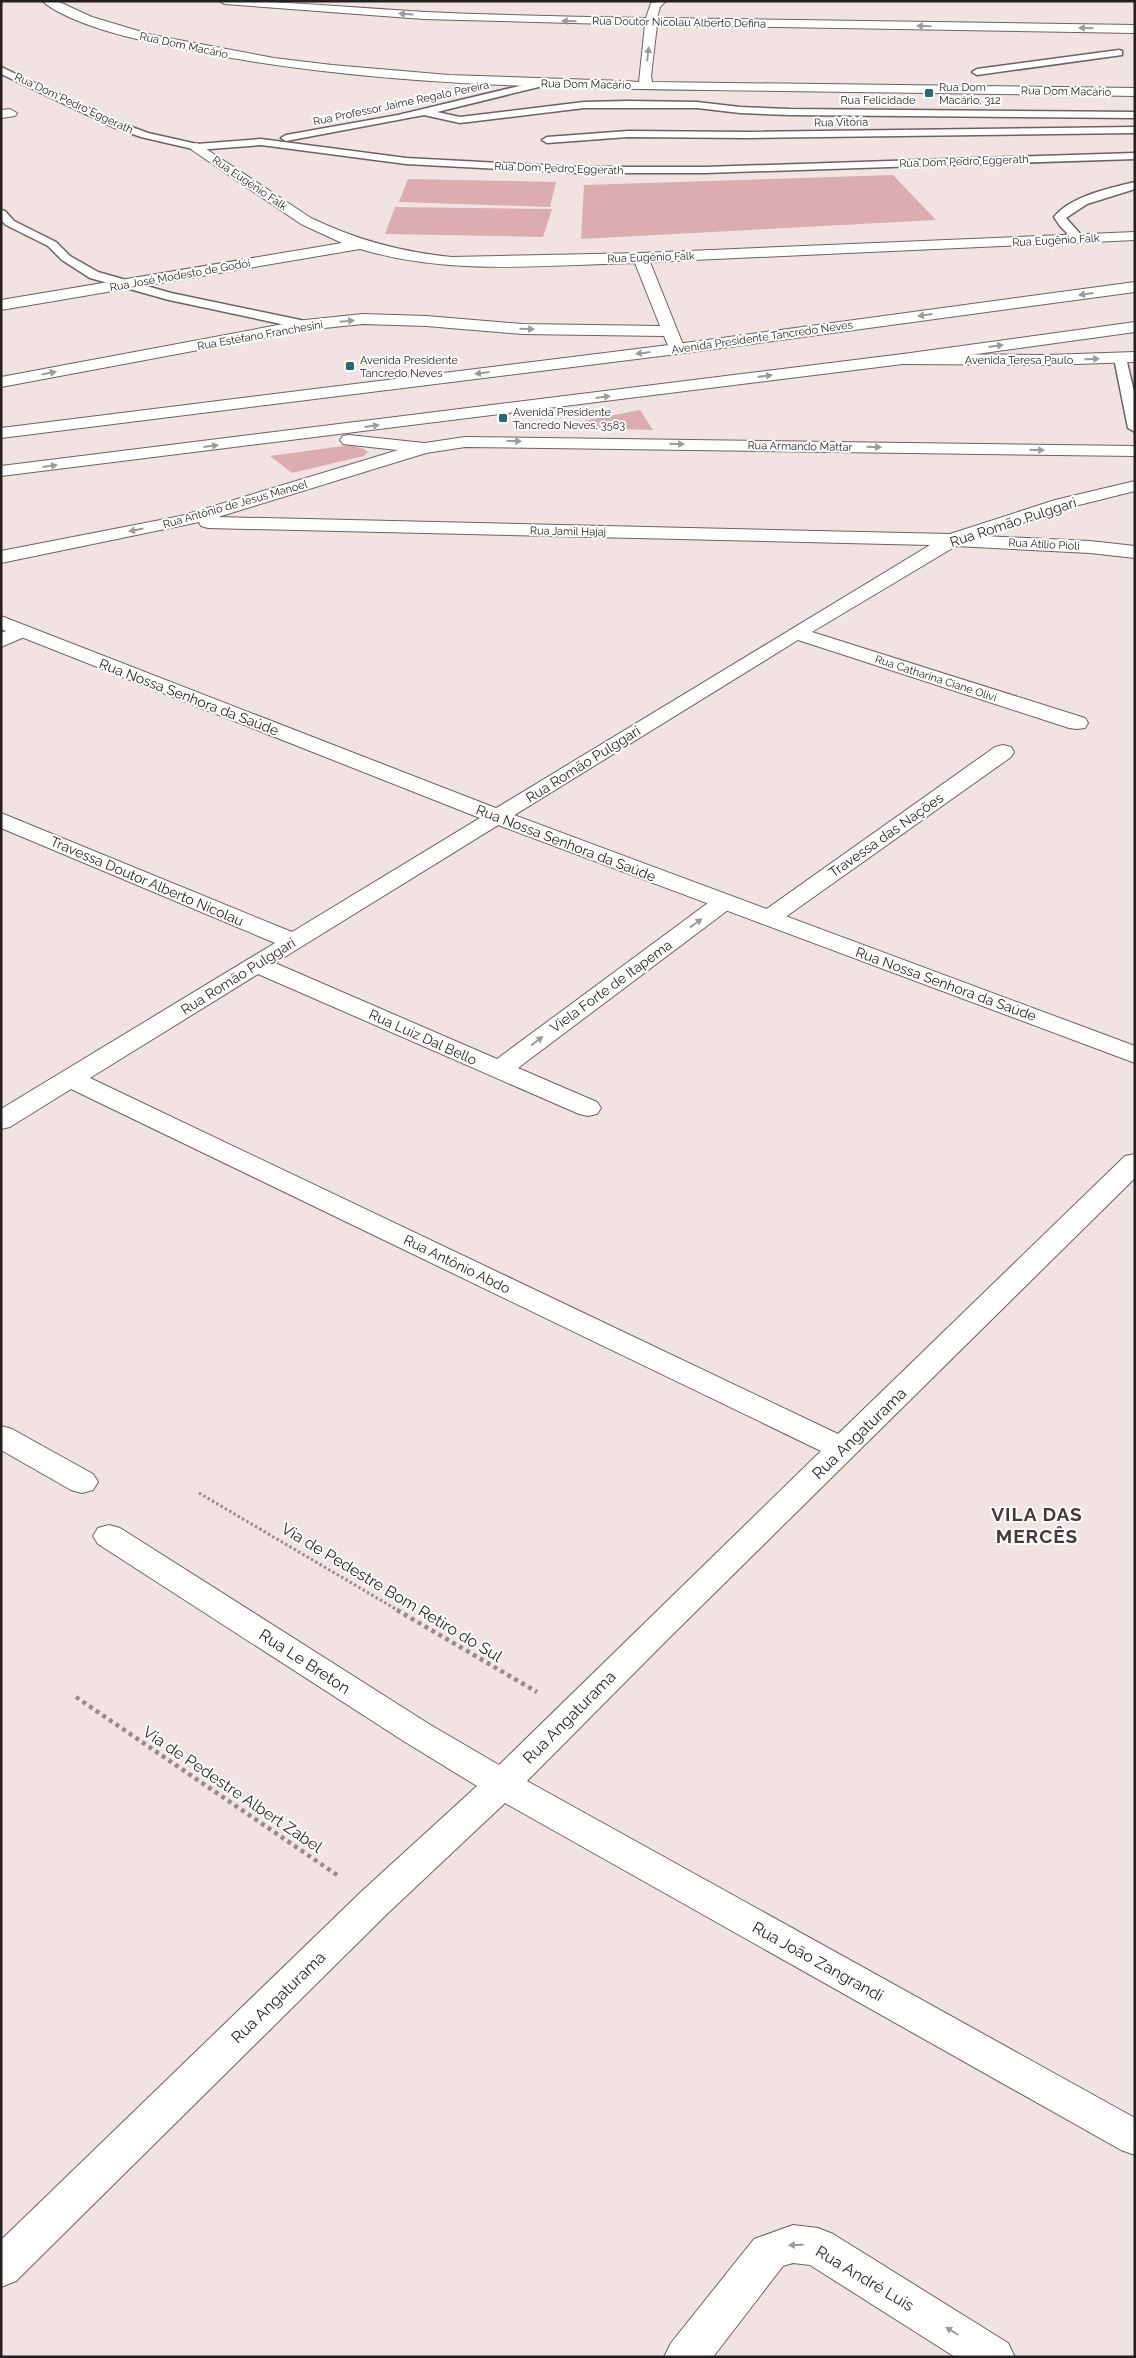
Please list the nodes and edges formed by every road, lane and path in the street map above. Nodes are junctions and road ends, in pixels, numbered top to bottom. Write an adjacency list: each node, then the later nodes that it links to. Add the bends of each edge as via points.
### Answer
1 (48, 1): 9 (main road, Rua Dom Macário, via 121,32 243,57 336,70)
2 (225, 1): 4 (main road, Rua Doutor Nicolau Alberto Defina, one-way to 2, via 423,15)
3 (660, 1): 4 (main road, via 655,5)
4 (653, 22): 5 (main road, Rua Doutor Nicolau Alberto Defina, one-way to 4); 10 (main road, one-way to 4)
5 (1135, 29)
6 (1119, 53): 8 (lane)
7 (1, 70): 21 (lane, Rua Dom Pedro Eggerath, via 117,125)
8 (977, 72)
9 (544, 83): 10 (main road, Rua Dom Macário); 13 (lane, Rua Professor Jaime Regalo Pereira)
10 (646, 85): 11 (main road, Rua Dom Macário)
11 (1135, 92)
12 (740, 110): 13 (lane, Rua Felicidade, via 697,105 584,105 460,120); 14 (lane, Rua Felicidade); 15 (lane, Rua Felicidade)
13 (425, 112): 20 (lane, Rua Professor Jaime Regalo Pereira)
14 (1135, 115)
15 (712, 116)
16 (684, 122): 18 (lane)
17 (1135, 130): 18 (lane, Rua Vitória)
18 (628, 134): 19 (lane, Rua Vitória)
19 (547, 140)
20 (261, 142): 21 (lane, Rua Dom Pedro Eggerath); 22 (lane, Rua Dom Pedro Eggerath, via 406,161 578,170 705,170)
21 (197, 147): 27 (main road, Rua Eugênio Falk, via 306,221)
22 (1135, 156)
23 (1135, 185): 26 (lane, via 1080,204 1062,214 1060,217 1064,224)
24 (1, 213): 29 (lane, via 10,223 52,244 66,258 94,275)
25 (1135, 236): 26 (main road, Rua Eugênio Falk)
26 (1079, 239): 28 (main road, Rua Eugênio Falk)
27 (360, 244): 28 (main road, Rua Eugênio Falk, via 408,257 452,262); 29 (main road, Rua José Modesto de Godói)
28 (641, 258): 34 (main road)
29 (123, 284): 31 (main road, Rua José Modesto de Godói); 32 (lane)
30 (1135, 287): 35 (main road, Avenida Presidente Tancredo Neves, one-way to 35)
31 (1, 305)
32 (305, 325): 34 (main road, Rua Estéfano Franchesini, one-way to 34, via 394,319 522,329); 38 (main road, Rua Estéfano Franchesini, one-way to 32)
33 (1135, 327): 37 (main road, one-way to 33)
34 (671, 331): 35 (main road)
35 (676, 349): 40 (main road, Avenida Presidente Tancredo Neves, one-way to 40)
36 (1127, 358): 37 (main road, Avenida Teresa Paulo, one-way to 36); 39 (lane)
37 (903, 359): 41 (main road, one-way to 37)
38 (1, 382)
39 (1135, 428)
40 (1, 433)
41 (277, 438): 43 (main road); 45 (main road, one-way to 41)
42 (466, 442): 43 (main road, Rua Antônio de Jesus Manoel); 44 (main road, Rua Armando Mattar, one-way to 44)
43 (424, 448): 47 (main road, Rua Antônio de Jesus Manoel)
44 (1135, 451)
45 (1, 471)
46 (1135, 486): 48 (main road, Rua Romão Pulggari, via 1061,504)
47 (184, 521): 48 (main road, Rua Jamil Hajaj); 50 (main road, Rua Antônio de Jesus Manoel, one-way to 50)
48 (952, 540): 49 (main road, Rua Atilio Pioli); 53 (main road, Rua Romão Pulggari)
49 (1135, 552)
50 (1, 557)
51 (1, 622): 52 (main road, Rua Nossa Senhora da Saúde)
52 (22, 631): 54 (main road); 57 (main road, Rua Nossa Senhora da Saúde)
53 (796, 632): 55 (main road, Rua Catharina Ciane Olivi); 57 (main road, Rua Romão Pulggari)
54 (1, 641)
55 (1077, 723)
56 (1003, 752): 60 (main road, Travessa das Nações)
57 (498, 817): 59 (main road, Rua Nossa Senhora da Saúde); 61 (main road, Rua Romão Pulggari)
58 (1, 820): 61 (main road, Travessa Doutor Alberto Nicolau)
59 (724, 902): 60 (main road, Rua Nossa Senhora da Saúde); 64 (main road, Viela Forte de Itapema, one-way to 59)
60 (769, 918): 63 (main road, Rua Nossa Senhora da Saúde)
61 (294, 942): 62 (main road, Rua Romão Pulggari)
62 (257, 964): 64 (main road, Rua Luiz Dal Bello); 65 (main road, Rua Romão Pulggari)
63 (1135, 1055)
64 (498, 1070): 66 (main road, Rua Luiz Dal Bello)
65 (71, 1079): 67 (main road, Rua Romão Pulggari); 70 (main road, Rua Antônio Abdo)
66 (588, 1108)
67 (1, 1122)
68 (1135, 1162): 70 (main road, Rua Angaturama)
69 (1, 1436): 71 (main road)
70 (843, 1449): 75 (main road, Rua Angaturama)
71 (82, 1482)
72 (198, 1493): 75 (path, Via de Pedestre Bom Retiro do Sul)
73 (108, 1536): 76 (main road, Rua Le Breton)
74 (76, 1697): 77 (path, Via de Pedestre Albert Zabel)
75 (572, 1712): 76 (main road, Rua Angaturama)
76 (502, 1784): 77 (main road, Rua Angaturama); 78 (main road, Rua João Zangrandi)
77 (375, 1902): 79 (main road, Rua Angaturama)
78 (1135, 2138)
79 (1, 2268)
80 (686, 2357): 81 (main road, Rua André Luis, one-way to 80, via 818,2247 794,2244 768,2252)
81 (993, 2357)

